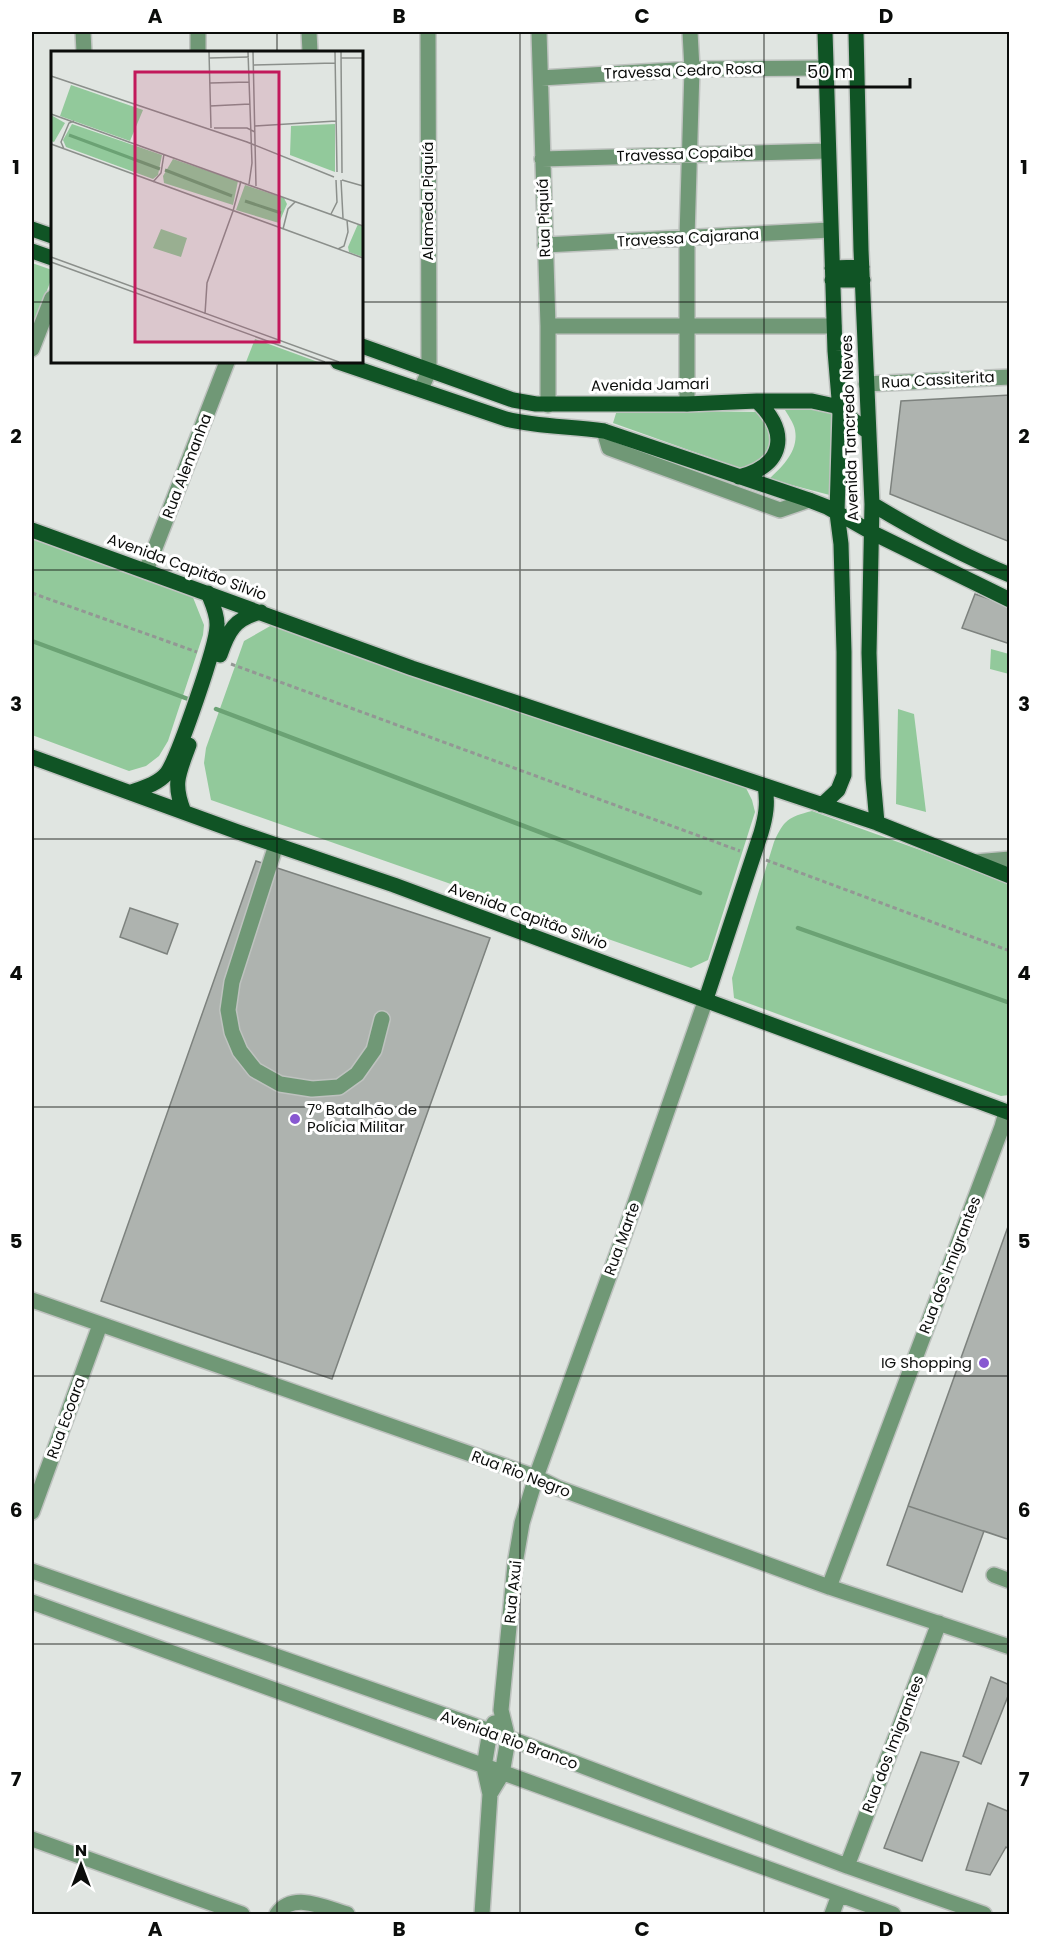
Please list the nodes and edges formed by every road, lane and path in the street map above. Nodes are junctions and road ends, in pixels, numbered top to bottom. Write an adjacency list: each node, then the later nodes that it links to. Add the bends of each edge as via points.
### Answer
1 (83, 32): 9 (street)
2 (198, 32): 10 (street)
3 (309, 32): 11 (street)
4 (428, 32): 35 (street, Alameda Piquiá)
5 (539, 32): 14 (street, Rua Piquiá)
6 (690, 32): 13 (street)
7 (825, 32): 12 (main road, Avenida Tancredo Neves)
8 (856, 32): 26 (main road, Avenida Tancredo Neves)
9 (84, 51)
10 (198, 51)
11 (310, 51)
12 (825, 68): 13 (street, Travessa Cedro Rosa); 15 (main road, Avenida Tancredo Neves)
13 (692, 69): 14 (street, Travessa Cedro Rosa); 16 (street)
14 (541, 78): 17 (street, Rua Piquiá)
15 (828, 151): 16 (street, Travessa Copaiba); 19 (main road, Avenida Tancredo Neves)
16 (689, 153): 17 (street, Travessa Copaiba); 21 (street)
17 (542, 159): 22 (street, Rua Piquiá)
18 (32, 229): 20 (main road)
19 (830, 230): 21 (street, Travessa Cajarana); 25 (main road, Avenida Tancredo Neves)
20 (51, 236)
21 (687, 237): 22 (street, Travessa Cajarana); 29 (street)
22 (546, 245): 28 (street, Rua Piquiá)
23 (32, 251): 24 (main road)
24 (51, 258)
25 (832, 274): 26 (main road); 30 (main road, Avenida Tancredo Neves)
26 (862, 274): 37 (main road, Avenida Tancredo Neves)
27 (51, 301): 32 (street)
28 (548, 326): 29 (street); 41 (street, Rua Piquiá)
29 (687, 326): 30 (street); 40 (street)
30 (834, 326): 42 (main road, Avenida Tancredo Neves)
31 (363, 346): 35 (main road, Avenida Jamari)
32 (32, 349)
33 (227, 363): 51 (street, Rua Alemanha)
34 (341, 363): 38 (main road)
35 (429, 371): 38 (street); 41 (main road, Avenida Jamari, via 513,400)
36 (1010, 376): 37 (street, Rua Cassiterita)
37 (866, 384): 44 (main road, Avenida Tancredo Neves)
38 (422, 389): 43 (main road, via 532,425)
39 (756, 401): 40 (main road, Avenida Jamari); 42 (main road, Avenida Jamari, via 823,402); 45 (main road, via 775,424 776,448 773,459 756,473)
40 (687, 404): 41 (main road, Avenida Jamari)
41 (548, 405)
42 (840, 411): 44 (main road, Avenida Jamari); 48 (main road, Avenida Tancredo Neves)
43 (604, 430): 45 (main road); 46 (street, via 609,448 780,510)
44 (867, 431): 47 (main road, Avenida Tancredo Neves)
45 (739, 477): 46 (main road)
46 (809, 500): 48 (main road)
47 (872, 504): 50 (main road, Avenida Tancredo Neves); 52 (main road, via 923,535)
48 (837, 513): 50 (main road); 57 (main road, Avenida Tancredo Neves)
49 (32, 530): 51 (main road, Avenida Capitão Silvio)
50 (871, 532): 55 (main road); 58 (main road, Avenida Tancredo Neves)
51 (146, 571): 54 (main road, Avenida Capitão Silvio)
52 (1010, 577): 55 (main road)
53 (32, 593): 59 (path)
54 (208, 593): 56 (main road, Avenida Capitão Silvio); 59 (main road, via 218,622)
55 (1006, 598)
56 (261, 612): 59 (main road, via 233,625); 61 (main road, Avenida Capitão Silvio, via 412,668)
57 (844, 652): 58 (main road); 63 (main road, Avenida Tancredo Neves, via 844,776 838,790)
58 (869, 653): 65 (main road, Avenida Tancredo Neves)
59 (214, 658): 62 (main road, via 168,772); 64 (main road, via 177,783); 67 (path)
60 (32, 757): 62 (main road, Avenida Capitão Silvio)
61 (765, 786): 63 (main road, Avenida Capitão Silvio); 67 (main road, via 766,815)
62 (131, 792): 64 (main road, Avenida Capitão Silvio)
63 (822, 805): 65 (main road, Avenida Capitão Silvio)
64 (184, 812): 66 (main road, Avenida Capitão Silvio)
65 (877, 823): 69 (main road, Avenida Capitão Silvio)
66 (276, 845): 72 (main road, Avenida Capitão Silvio); 73 (street, via 228,1004 232,1032 240,1051 255,1070 280,1084 339,1088 357,1074 374,1050)
67 (754, 855): 71 (path); 72 (main road)
68 (1010, 859): 69 (street)
69 (975, 862): 70 (main road, Avenida Capitão Silvio)
70 (1010, 876)
71 (1010, 951)
72 (706, 999): 74 (main road, Avenida Capitão Silvio); 77 (street, Rua Marte)
73 (382, 1019)
74 (1008, 1112): 82 (street, Rua dos Imigrantes)
75 (32, 1300): 76 (street, Rua Rio Negro)
76 (100, 1325): 77 (street, Rua Rio Negro); 78 (street, Rua Ecoara)
77 (536, 1478): 82 (street, Rua Rio Negro); 86 (street, Rua Axui, via 515,1564)
78 (32, 1512)
79 (32, 1571): 87 (street, Avenida Rio Branco)
80 (994, 1575): 81 (street)
81 (1010, 1581)
82 (829, 1587): 84 (street, Rua Rio Negro)
83 (32, 1602): 89 (street)
84 (939, 1623): 85 (street, Rua Rio Negro); 93 (street, Rua dos Imigrantes)
85 (1010, 1647)
86 (501, 1710): 87 (street, Rua Axui); 88 (street, Rua Axui)
87 (490, 1731): 88 (street, Avenida Rio Branco); 89 (street, Rua Axui)
88 (508, 1739): 90 (street, Rua Axui); 93 (street, Avenida Rio Branco)
89 (484, 1767): 90 (street); 91 (street, Rua Axui)
90 (502, 1774): 91 (street, Rua Axui); 94 (street)
91 (490, 1794): 98 (street, Rua Axui)
92 (32, 1839): 95 (street)
93 (848, 1866): 101 (street, Avenida Rio Branco)
94 (838, 1895): 99 (street); 100 (street)
95 (242, 1914)
96 (277, 1914): 97 (street, via 291,1903 302,1902)
97 (347, 1914)
98 (482, 1914)
99 (832, 1914)
100 (893, 1914)
101 (984, 1914)

